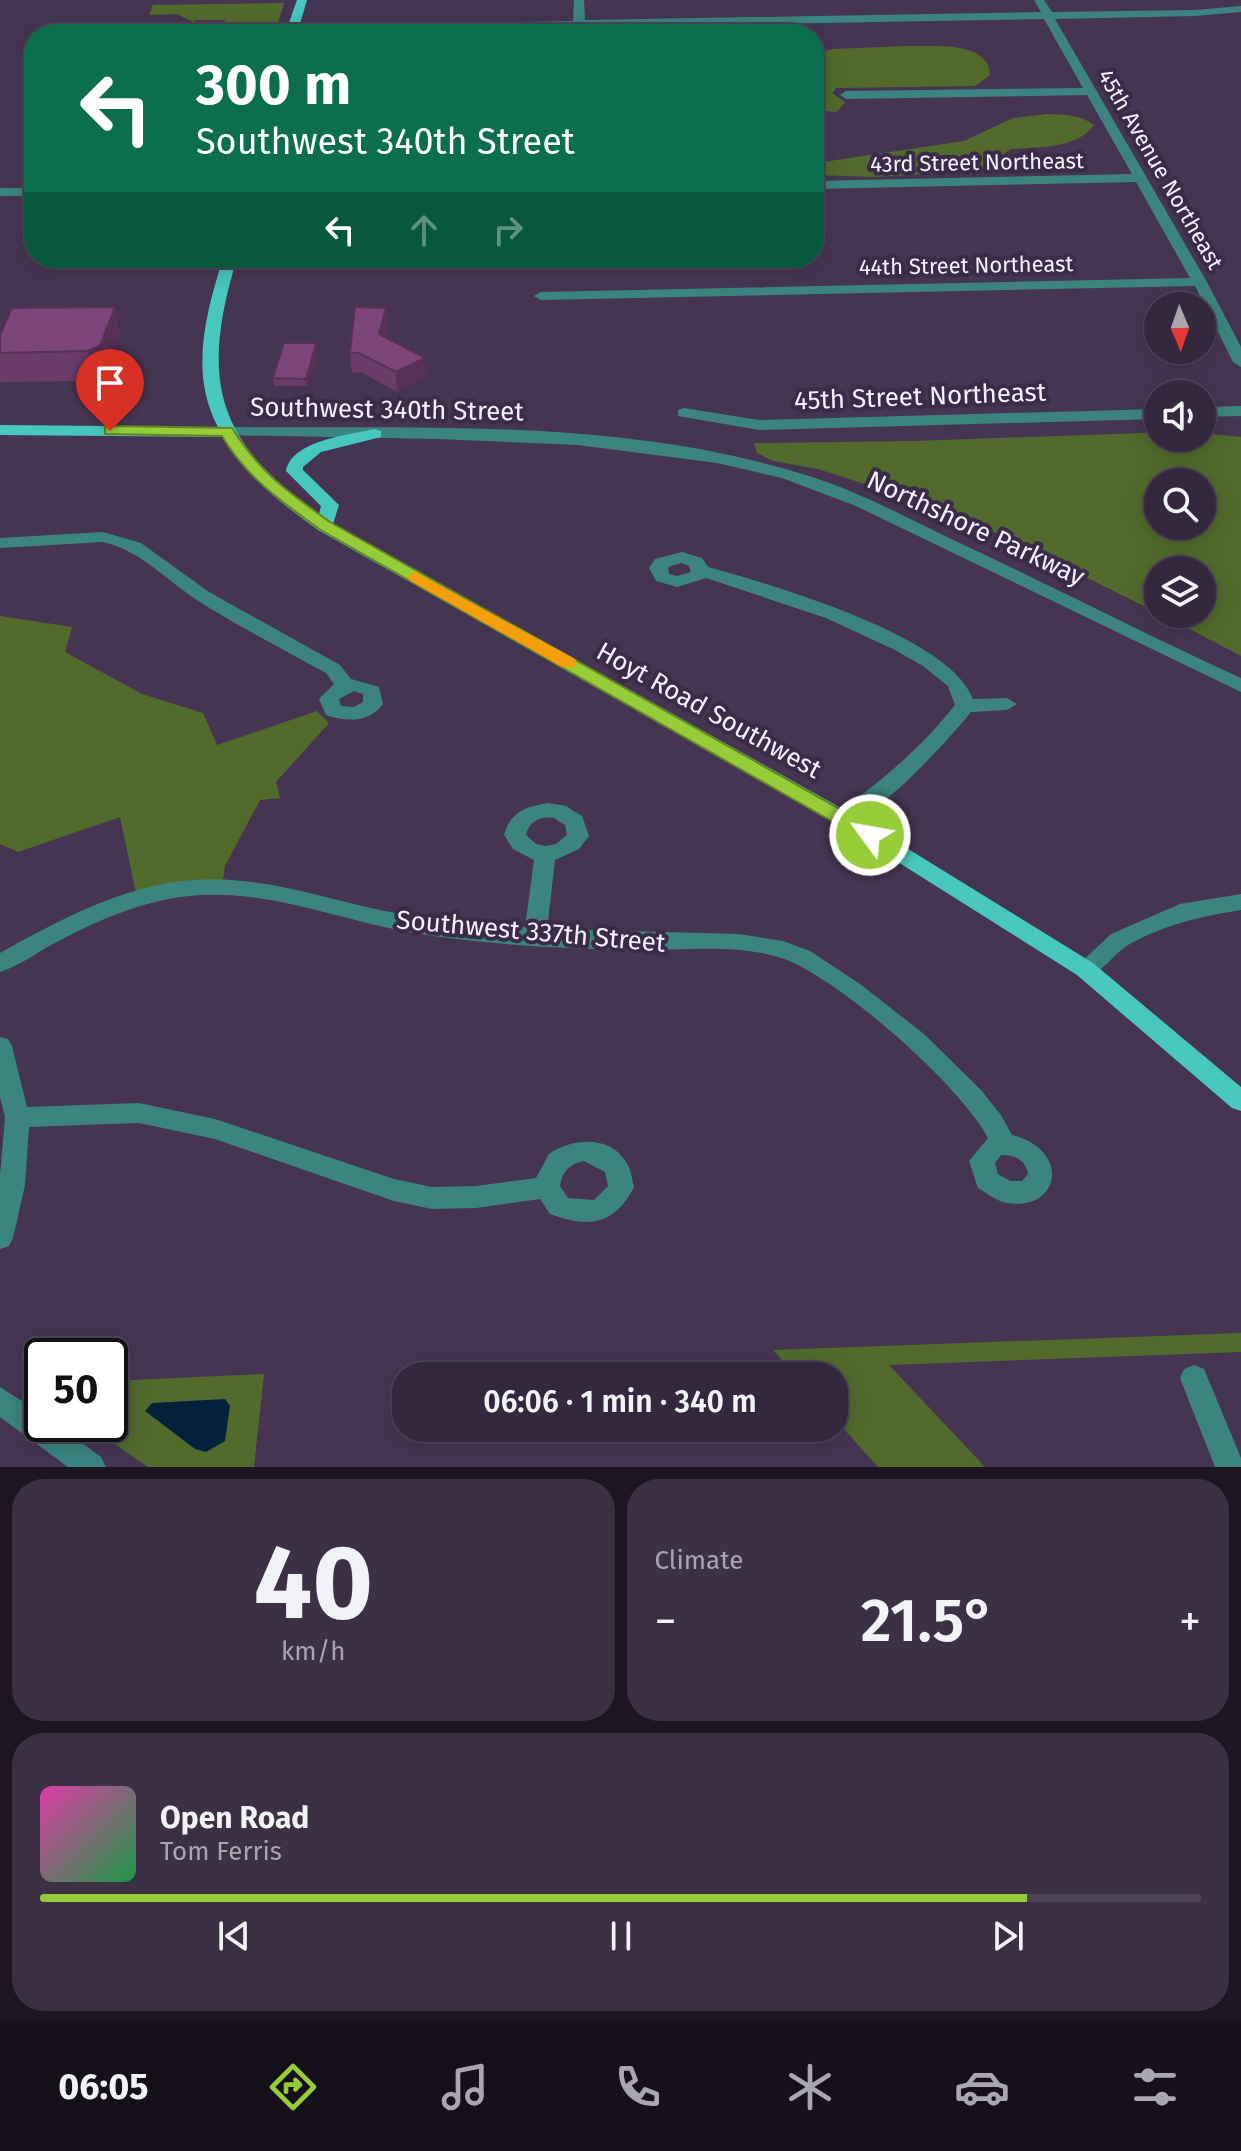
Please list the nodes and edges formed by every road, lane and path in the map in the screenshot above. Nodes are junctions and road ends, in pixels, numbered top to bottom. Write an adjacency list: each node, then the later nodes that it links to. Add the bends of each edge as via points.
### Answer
1 (302, 0): 8 (main road)
2 (579, 0): 9 (street)
3 (1039, 0): 7 (street, 45th Avenue Northeast)
4 (1186, 0): 6 (street)
5 (1241, 9): 6 (street)
6 (1195, 13): 7 (street)
7 (1047, 14): 9 (street); 10 (street, 45th Avenue Northeast)
8 (294, 24)
9 (579, 24)
10 (1091, 91): 11 (street); 12 (street, 45th Avenue Northeast)
11 (846, 95)
12 (1140, 178): 13 (street, 43rd Street Northeast); 17 (street, 45th Avenue Northeast)
13 (824, 185)
14 (0, 192): 15 (street)
15 (24, 192)
16 (227, 268): 25 (main road, Hoyt Road Southwest, via 210,348 213,389)
17 (1200, 282): 18 (street, 44th Street Northeast); 19 (street, 45th Avenue Northeast)
18 (541, 296)
19 (1241, 362)
20 (1241, 411): 21 (street)
21 (1216, 412)
22 (684, 413): 23 (street, 45th Street Northeast, via 759,425)
23 (1144, 414)
24 (0, 430): 25 (main road, Southwest 340th Street)
25 (227, 432): 26 (street, Southwest 340th Street); 28 (main road, Hoyt Road Southwest, via 267,485)
26 (375, 434): 27 (street, Southwest 340th Street, via 575,439); 28 (main road, via 315,448 295,465 294,471 330,505)
27 (677, 449): 32 (street, Northshore Parkway, via 789,475 841,494)
28 (324, 526): 35 (main road, Hoyt Road Southwest)
29 (0, 543): 31 (street, via 96,537 132,546 203,596 333,669)
30 (701, 571): 34 (street, via 763,588 906,648 954,681)
31 (346, 686)
32 (1241, 686)
33 (1007, 704): 34 (street)
34 (965, 706): 35 (street, via 891,787)
35 (843, 818): 40 (main road, Hoyt Road Southwest)
36 (545, 854): 38 (street)
37 (1241, 902): 40 (street, via 1188,910 1119,940)
38 (535, 935): 39 (street, Southwest 337th Street, via 413,925 281,892 207,887 107,908); 44 (street, Southwest 337th Street, via 749,943 800,956 866,1001 938,1064 986,1112)
39 (0, 963)
40 (1085, 969): 42 (main road, Hoyt Road Southwest)
41 (0, 1046): 43 (street)
42 (1241, 1101)
43 (17, 1117): 45 (street, via 139,1113 215,1129 432,1198); 46 (street, via 12,1185)
44 (1004, 1144)
45 (547, 1187)
46 (0, 1238)
47 (1194, 1378): 50 (street)
48 (0, 1400): 49 (street)
49 (91, 1467)
50 (1230, 1467)

